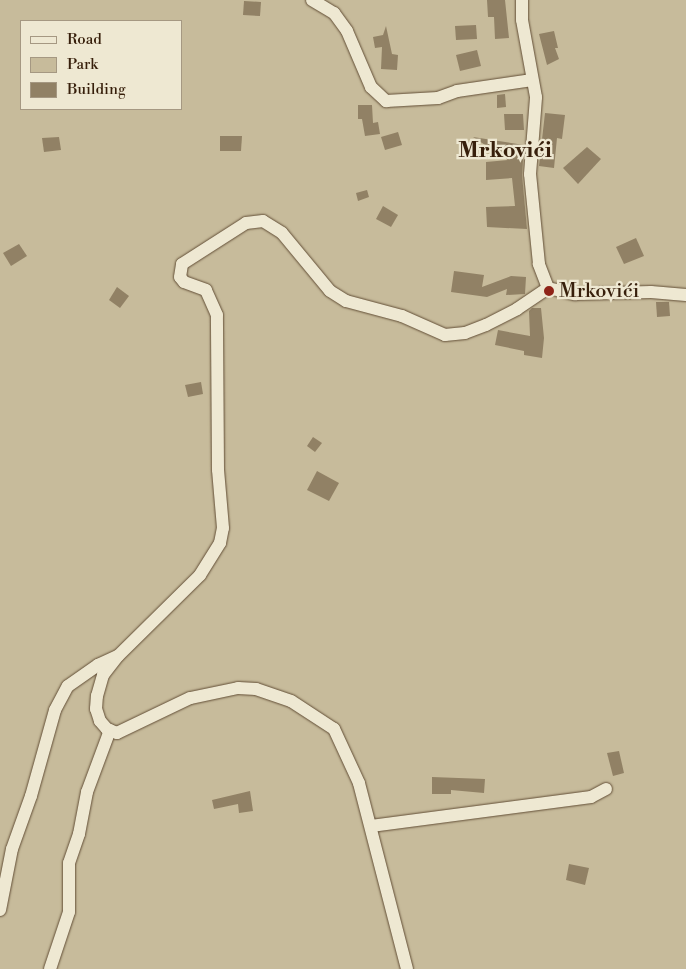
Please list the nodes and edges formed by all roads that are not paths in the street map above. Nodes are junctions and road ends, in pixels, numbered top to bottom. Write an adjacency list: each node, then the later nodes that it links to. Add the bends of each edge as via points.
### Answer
1 (312, 0): 3 (street, via 334,13 371,87 386,100 438,98 457,91)
2 (522, 0): 3 (street)
3 (532, 80): 4 (street, via 536,126 530,174 539,264)
4 (548, 288): 5 (street, via 575,294 651,292); 6 (street, via 517,310 486,325 465,333 445,335 402,316 346,301 330,291 282,232 263,221 246,223 182,264 180,277 184,282 206,290 217,315 218,470 223,528 220,543 200,575)
5 (686, 295)
6 (118, 656): 7 (street, via 103,675 97,696 96,709 100,721); 10 (street, via 98,665 68,686 55,710 29,803 12,849)
7 (110, 730): 9 (street, via 117,733 190,698 238,688 256,689 291,701 334,729 359,783); 11 (street, via 87,792 79,834 69,863 68,912)
8 (606, 789): 9 (street, via 591,798)
9 (371, 826): 12 (street)
10 (0, 910)
11 (50, 969)
12 (407, 969)

